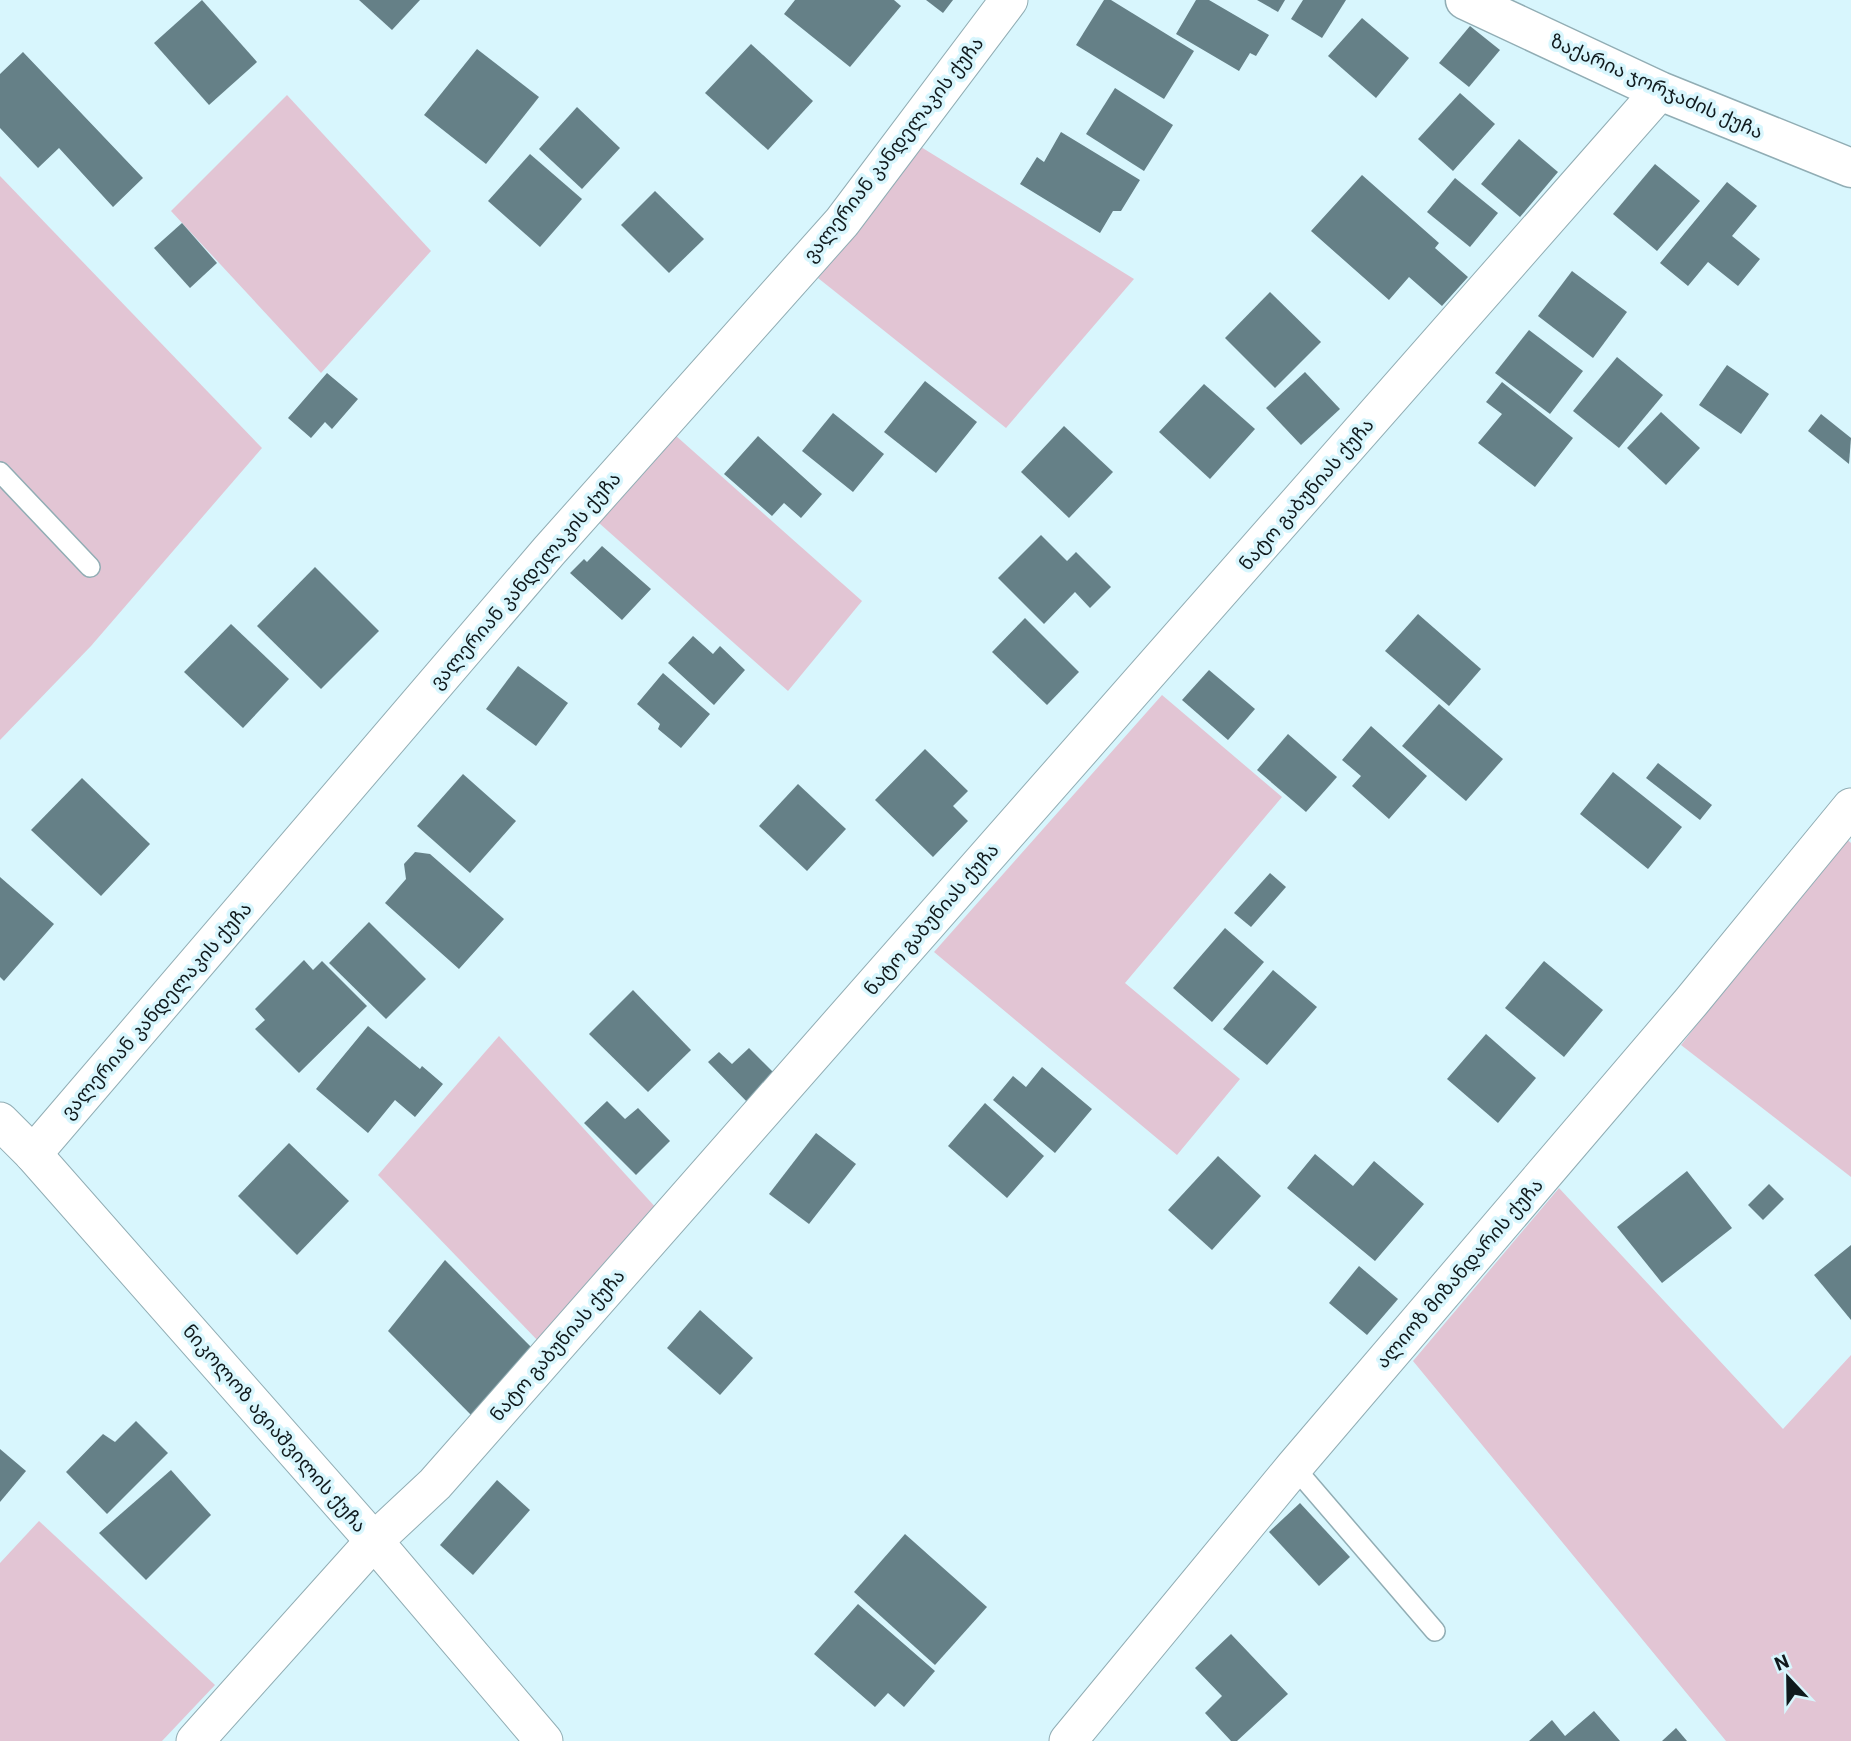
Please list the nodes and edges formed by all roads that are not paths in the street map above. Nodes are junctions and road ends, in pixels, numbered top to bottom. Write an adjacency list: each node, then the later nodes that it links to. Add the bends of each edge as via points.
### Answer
1 (1009, 0): 9 (street, ვალერიან კანდელაკის ქუჩა, via 842,222 548,551)
2 (1465, 0): 3 (street, ზაქარია ჯორჯაძის ქუჩა)
3 (1660, 91): 4 (street, ზაქარია ჯორჯაძის ქუჩა); 11 (street, ნატო გაბუნიას ქუჩა, via 435,1484)
4 (1851, 168)
5 (0, 472): 6 (lane)
6 (90, 567)
7 (1851, 807): 10 (street, ალიოზ მიზანდარის ქუჩა)
8 (0, 1121): 9 (street, ნიკოლოზ აგიაშვილის ქუჩა)
9 (33, 1154): 11 (street, ნიკოლოზ აგიაშვილის ქუჩა)
10 (1294, 1467): 12 (lane); 15 (street, ალიოზ მიზანდარის ქუჩა)
11 (374, 1541): 13 (street, ნატო გაბუნიას ქუჩა); 14 (street, ნიკოლოზ აგიაშვილის ქუჩა)
12 (1435, 1631)
13 (195, 1741)
14 (544, 1741)
15 (1068, 1741)

